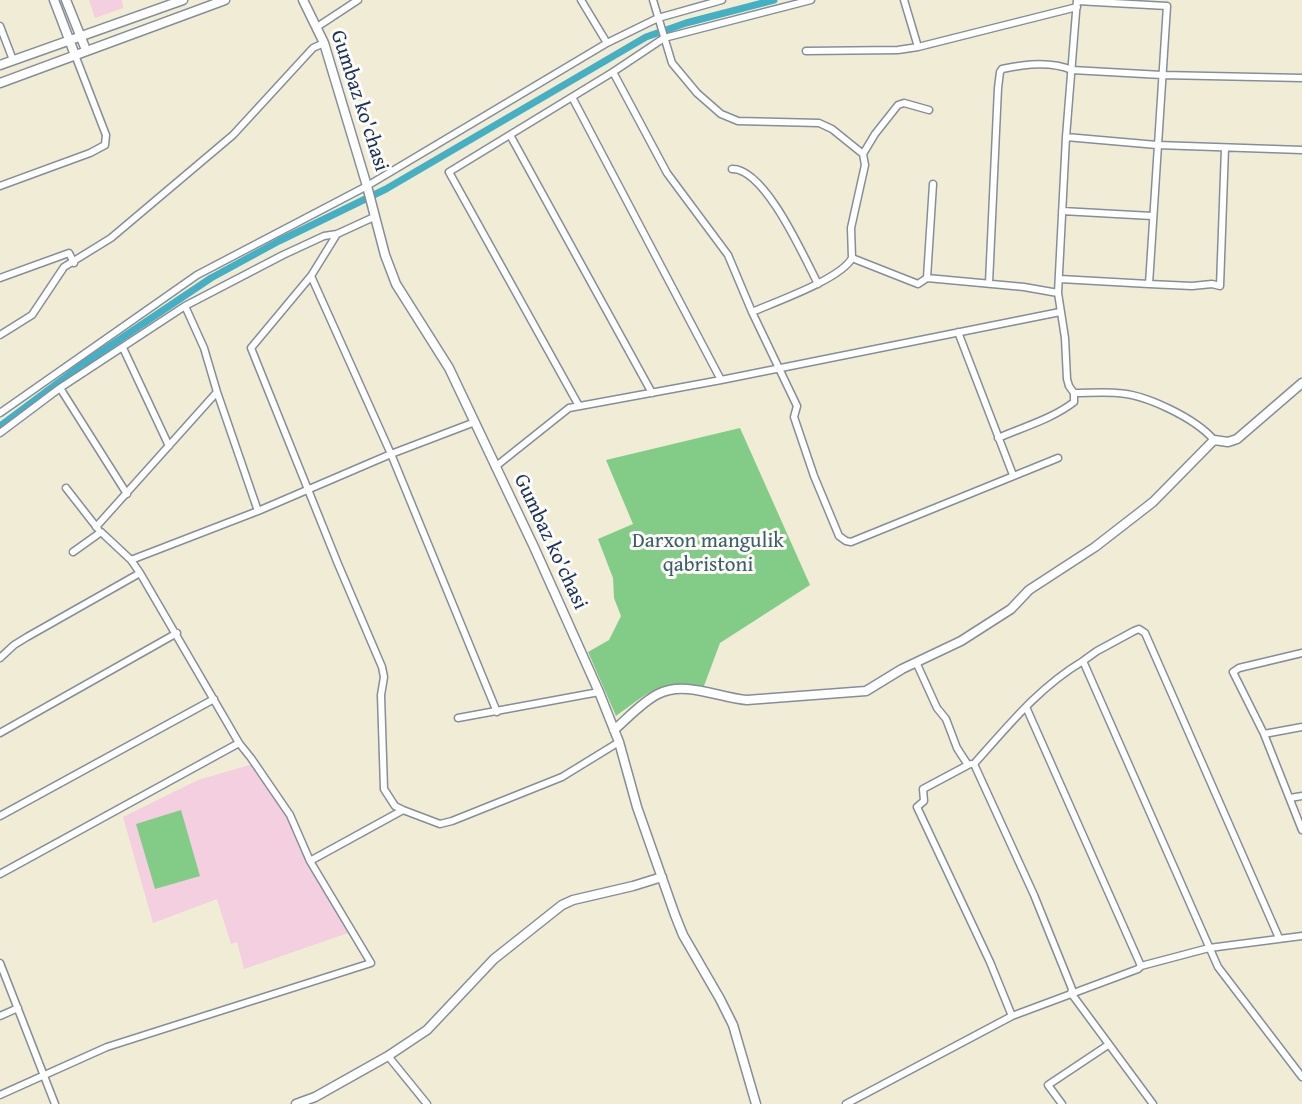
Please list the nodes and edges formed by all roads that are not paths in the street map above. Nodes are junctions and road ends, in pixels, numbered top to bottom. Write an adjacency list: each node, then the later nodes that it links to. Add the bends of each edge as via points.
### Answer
1 (54, 0): 19 (main road)
2 (66, 0): 18 (main road)
3 (183, 0): 18 (main road)
4 (225, 0): 23 (main road)
5 (303, 0): 16 (main road, Gumbaz ko'chasi)
6 (358, 0): 16 (street)
7 (581, 0): 21 (street)
8 (653, 0): 14 (street)
9 (722, 0): 14 (street)
10 (811, 0): 17 (street)
11 (904, 0): 22 (street)
12 (1077, 2): 13 (street); 22 (street); 28 (street)
13 (1167, 3): 30 (street)
14 (658, 20): 17 (street); 21 (street)
15 (0, 26): 26 (street)
16 (317, 27): 20 (main road, Gumbaz ko'chasi)
17 (663, 35): 29 (street); 40 (street, via 672,63 721,114 738,121 819,123)
18 (80, 36): 19 (main road); 23 (main road)
19 (69, 40): 25 (main road); 26 (main road)
20 (324, 43): 44 (main road, Gumbaz ko'chasi); 50 (street, via 313,48 212,154 111,238)
21 (607, 43): 44 (street)
22 (918, 47): 24 (street)
23 (86, 50): 25 (main road)
24 (806, 51)
25 (75, 55): 32 (main road); 43 (street, via 106,135 105,145)
26 (13, 60): 27 (main road)
27 (0, 65)
28 (1072, 70): 30 (street); 36 (street); 56 (street, via 1039,65 1010,67 1000,72)
29 (613, 72): 33 (street); 60 (street, via 667,173 728,255)
30 (1162, 75): 31 (street); 37 (street)
31 (1302, 78)
32 (0, 83)
33 (572, 97): 35 (street); 66 (street)
34 (929, 110): 40 (street, via 898,105)
35 (510, 135): 70 (street); 72 (street, via 446,170)
36 (1066, 137): 37 (street); 45 (street)
37 (1157, 145): 38 (street); 46 (street)
38 (1225, 148): 39 (street); 57 (street, via 1220,286)
39 (1302, 150)
40 (863, 154): 49 (street, via 865,165 851,228)
41 (732, 169): 55 (street, via 745,172 759,183 788,224)
42 (933, 184): 53 (street)
43 (0, 186)
44 (368, 186): 47 (main road, Gumbaz ko'chasi); 73 (street, via 197,275)
45 (1062, 211): 46 (street); 54 (street)
46 (1152, 216): 57 (street)
47 (374, 217): 48 (street); 74 (main road, Gumbaz ko'chasi, via 396,285 449,368)
48 (337, 234): 51 (street); 59 (street, via 283,255)
49 (852, 258): 53 (street, via 914,283); 55 (street)
50 (74, 263): 52 (street, via 69,253); 63 (street, via 64,267 32,315)
51 (311, 276): 79 (street); 84 (street, via 251,348)
52 (0, 278)
53 (927, 278): 56 (street)
54 (1060, 279): 57 (street); 58 (street)
55 (818, 284): 60 (street)
56 (989, 284): 58 (street)
57 (1149, 284)
58 (1058, 293): 61 (street)
59 (185, 306): 64 (street); 69 (street, via 204,348)
60 (752, 312): 65 (street)
61 (1060, 312): 62 (street); 71 (street, via 1067,379)
62 (958, 332): 65 (street); 76 (street)
63 (0, 335)
64 (123, 348): 68 (street); 78 (street)
65 (778, 369): 66 (street); 82 (street, via 797,406 794,417 835,530 846,542)
66 (721, 380): 70 (street)
67 (1302, 383): 77 (main road, via 1237,439)
68 (60, 388): 75 (street); 85 (street)
69 (217, 392): 78 (street); 86 (street)
70 (652, 393): 72 (street)
71 (1074, 393): 76 (street, via 1074,402 1062,410); 77 (street, via 1119,393 1149,401 1179,415)
72 (579, 406): 81 (street, via 569,408)
73 (0, 414)
74 (475, 422): 79 (street); 81 (main road, Gumbaz ko'chasi)
75 (0, 433)
76 (998, 438): 82 (street)
77 (1214, 440): 95 (main road, via 1152,502 1095,547 1029,590 1011,609 961,641)
78 (169, 446): 85 (street)
79 (391, 454): 84 (street); 99 (street)
80 (1058, 458): 82 (street)
81 (495, 467): 96 (main road, Gumbaz ko'chasi)
82 (1013, 475)
83 (66, 488): 87 (street)
84 (307, 489): 86 (street); 110 (street, via 382,667 384,789 395,806)
85 (127, 494): 87 (street)
86 (258, 511): 89 (street)
87 (98, 530): 88 (street); 89 (street)
88 (73, 552)
89 (130, 560): 90 (street)
90 (140, 573): 91 (street); 93 (street, via 27,637)
91 (177, 633): 97 (street); 103 (street)
92 (1302, 653): 104 (street, via 1234,670)
93 (0, 658)
94 (1083, 661): 98 (street, via 1051,682); 117 (street, via 1134,631 1145,633); 118 (street)
95 (916, 662): 102 (main road, via 874,688 855,693 747,700 666,690); 107 (street, via 957,748)
96 (599, 692): 99 (street); 102 (main road, Gumbaz ko'chasi)
97 (214, 699): 106 (street); 111 (street)
98 (1026, 707): 107 (street); 120 (street)
99 (497, 712): 100 (street)
100 (458, 718)
101 (1302, 727): 104 (street)
102 (614, 730): 105 (main road, Gumbaz ko'chasi)
103 (0, 734)
104 (1264, 734): 109 (street)
105 (619, 741): 110 (street, via 562,777 452,821 440,824); 115 (main road, Gumbaz ko'chasi)
106 (239, 743): 113 (street, via 290,815); 114 (street)
107 (971, 764): 121 (street, via 1034,895); 124 (street, via 923,789 924,801 917,807)
108 (1302, 796): 109 (street)
109 (1290, 798): 112 (street)
110 (403, 810): 113 (street)
111 (0, 816)
112 (1302, 830)
113 (310, 861): 127 (street, via 371,963 156,1030)
114 (0, 874)
115 (662, 877): 126 (main road, via 562,905 494,959 427,1030); 133 (main road, Gumbaz ko'chasi, via 683,935 733,1025)
116 (1302, 936): 117 (street)
117 (1280, 938): 118 (street)
118 (1209, 948): 120 (street); 128 (street, via 1218,967)
119 (0, 963): 122 (street)
120 (1141, 966): 121 (street)
121 (1071, 993): 124 (street); 125 (street)
122 (18, 1008): 123 (street); 127 (street)
123 (0, 1016)
124 (1012, 1016): 134 (street)
125 (1108, 1045): 135 (street, via 1048,1085); 136 (street)
126 (388, 1056): 131 (main road); 132 (street)
127 (44, 1075): 129 (street); 130 (street)
128 (1302, 1077)
129 (0, 1095)
130 (55, 1104)
131 (296, 1104)
132 (427, 1104)
133 (756, 1104)
134 (846, 1104)
135 (1062, 1104)
136 (1153, 1104)

